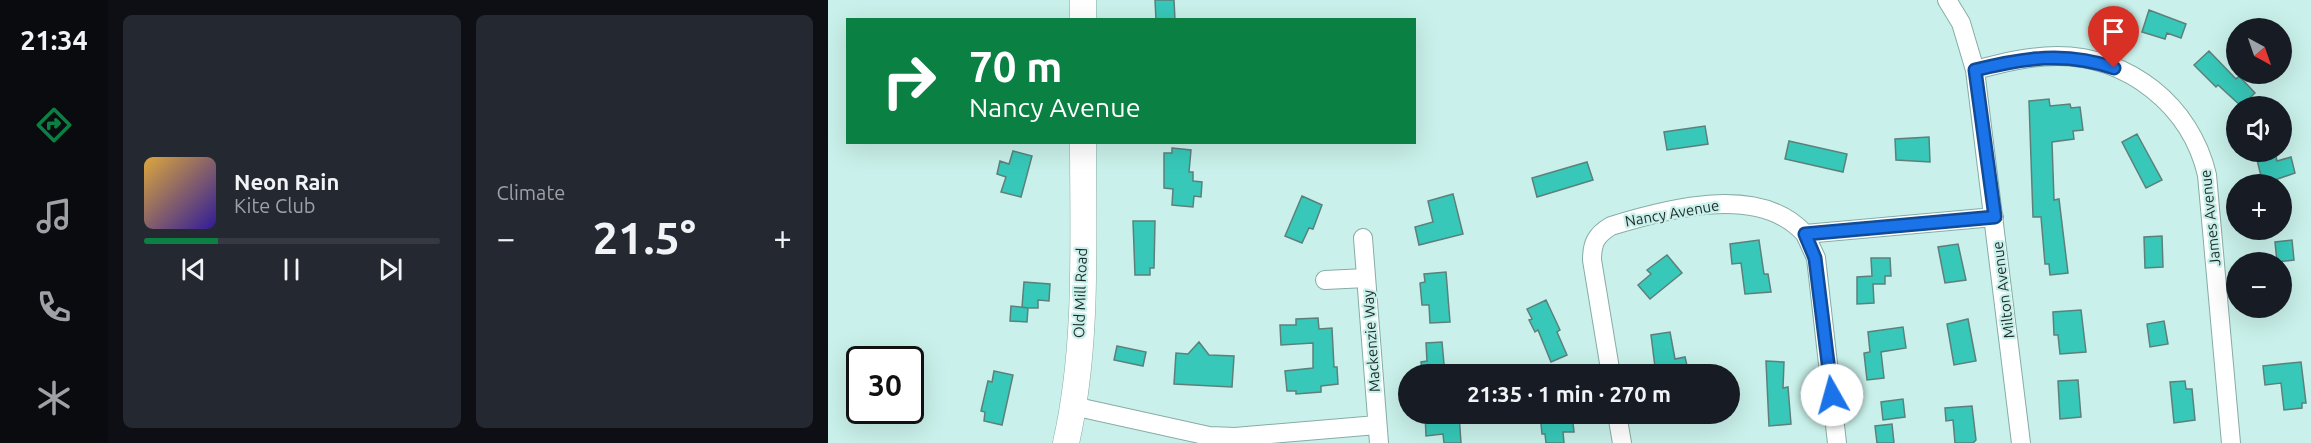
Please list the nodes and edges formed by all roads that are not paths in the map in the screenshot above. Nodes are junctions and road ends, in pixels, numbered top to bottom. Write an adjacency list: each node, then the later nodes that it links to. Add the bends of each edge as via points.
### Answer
1 (1083, 0): 3 (street)
2 (1947, 0): 4 (street, Milton Avenue, via 1960,23)
3 (1083, 18)
4 (1975, 70): 6 (street, Milton Avenue); 19 (street, James Avenue, via 2058,56 2102,64 2150,86 2175,109 2190,130 2204,158 2207,175)
5 (1083, 144): 12 (street, Old Mill Road, via 1081,318)
6 (1995, 217): 7 (street); 18 (street, Milton Avenue)
7 (1805, 234): 11 (street, Nancy Avenue, via 1771,211 1714,203 1611,226 1597,236 1592,260); 17 (street, via 1818,273)
8 (1363, 238): 9 (street, Mackenzie Way)
9 (1366, 278): 10 (street); 14 (street, Mackenzie Way)
10 (1325, 280)
11 (1609, 364)
12 (1073, 406): 14 (street, via 1209,436); 15 (street, Old Mill Road)
13 (1619, 424): 16 (street)
14 (1378, 434)
15 (1066, 443)
16 (1622, 443)
17 (1837, 443)
18 (2021, 443)
19 (2231, 443)

